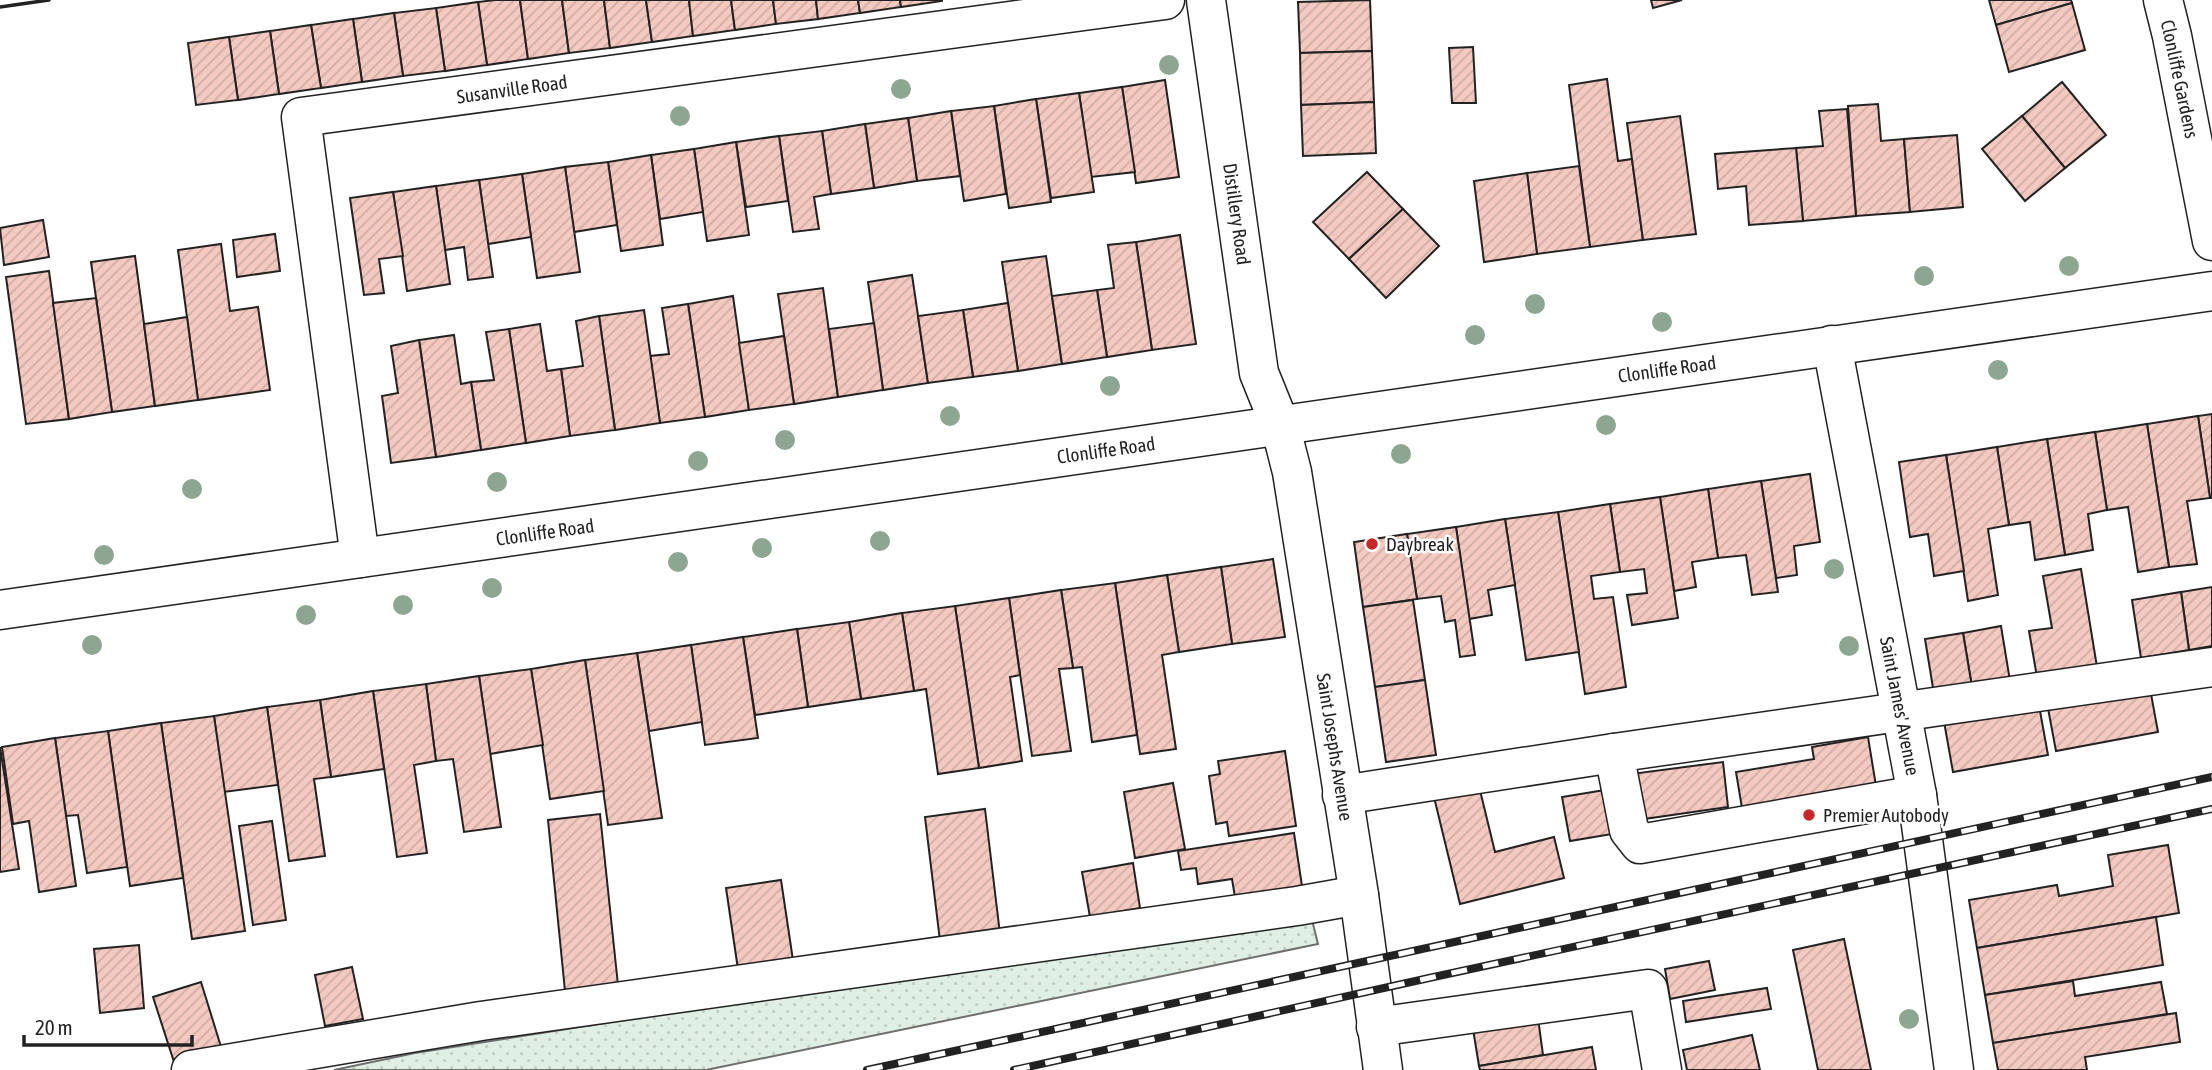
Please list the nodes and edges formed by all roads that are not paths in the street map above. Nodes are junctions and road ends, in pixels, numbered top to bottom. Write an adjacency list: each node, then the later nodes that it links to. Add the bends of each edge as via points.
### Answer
1 (1165, 0): 8 (street, Susanville Road, via 301,117)
2 (1206, 0): 7 (street, Distillery Road, via 1259,373)
3 (2162, 0): 4 (street, Clonliffe Gardens)
4 (2212, 241)
5 (2212, 291): 6 (street, Clonliffe Road)
6 (1832, 345): 7 (street, Clonliffe Road); 11 (street, Saint James' Avenue)
7 (1280, 425): 8 (street, Clonliffe Road); 13 (street, Saint Josephs Avenue, via 1292,472)
8 (360, 558): 9 (street, Clonliffe Road)
9 (0, 610)
10 (2212, 667): 11 (street)
11 (1901, 713): 12 (street); 14 (street, Saint James' Avenue)
12 (1614, 753): 13 (street); 14 (street, via 1629,830 1640,844)
13 (1342, 795): 15 (street, Saint Josephs Avenue)
14 (1917, 796): 20 (street, Saint James' Avenue)
15 (1359, 894): 16 (street, Saint Josephs Avenue); 17 (street, via 481,1021)
16 (1376, 1027): 18 (street, Saint Josephs Avenue); 19 (street, via 1648,989)
17 (191, 1070)
18 (1383, 1070)
19 (1662, 1070)
20 (1954, 1070)

